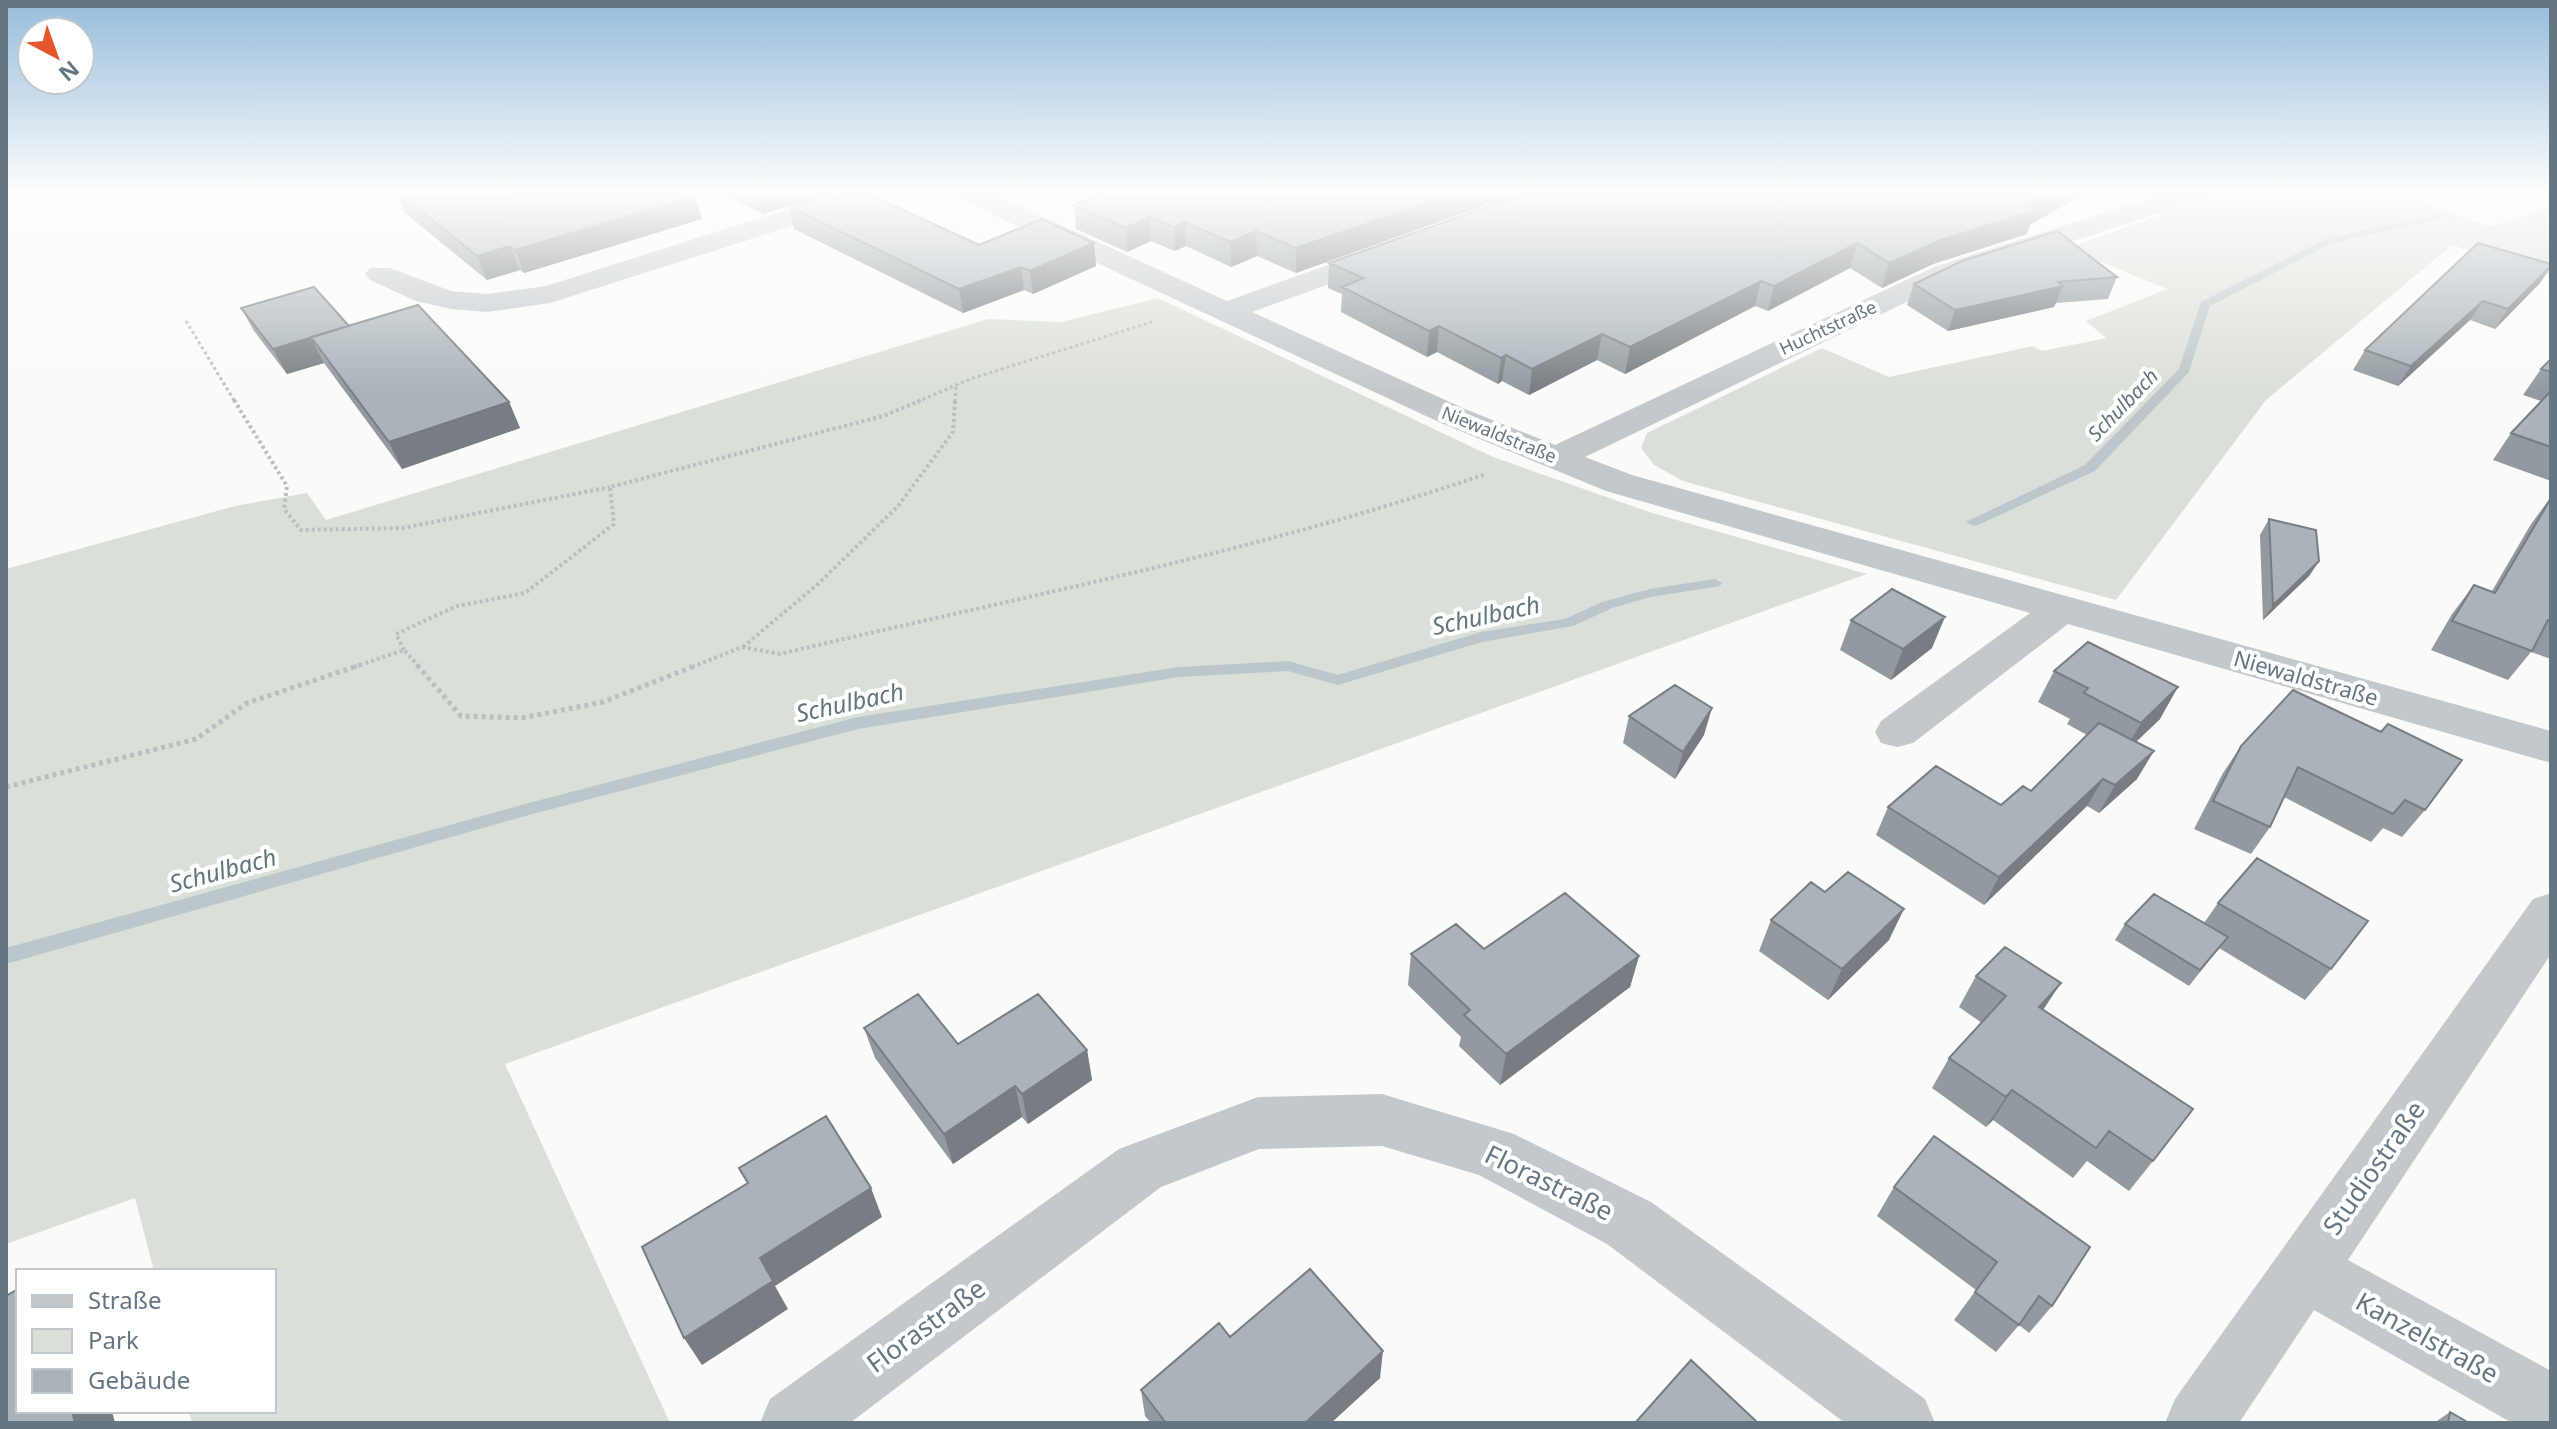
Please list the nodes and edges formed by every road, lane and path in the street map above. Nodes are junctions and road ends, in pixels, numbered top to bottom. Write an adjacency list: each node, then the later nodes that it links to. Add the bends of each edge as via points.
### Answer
1 (664, 258): 5 (street, via 550,294 487,303 427,295)
2 (1109, 258): 6 (street, Niewaldstraße)
3 (1375, 258): 6 (street)
4 (1992, 258): 9 (street, Huchtstraße, via 1944,273)
5 (380, 274)
6 (1222, 310): 8 (path, via 1152,322); 9 (street, Niewaldstraße)
7 (186, 321): 10 (path, via 287,486 284,509 301,530 403,528)
8 (956, 385): 10 (path, via 883,416); 12 (path, via 953,432 898,506 819,583)
9 (1549, 455): 11 (street, Niewaldstraße, via 1679,503); 12 (path, via 1424,495 1046,592 780,654)
10 (610, 487): 13 (path, via 614,524 525,593 457,606 396,634)
11 (2061, 609): 14 (street); 15 (street, Niewaldstraße)
12 (742, 647): 13 (path, via 603,702 522,718 461,716)
13 (404, 650): 16 (path, via 247,703 196,739)
14 (1897, 732)
15 (2551, 747)
16 (6, 787)
17 (2551, 913): 18 (street, Studiostraße)
18 (2303, 1269): 19 (street, Kanzelstraße); 22 (street, Studiostraße)
19 (2551, 1408)
20 (794, 1423): 21 (street, Florastraße, via 1140,1168 1258,1123 1382,1120 1493,1153 1629,1223)
21 (1901, 1423)
22 (2199, 1423)

